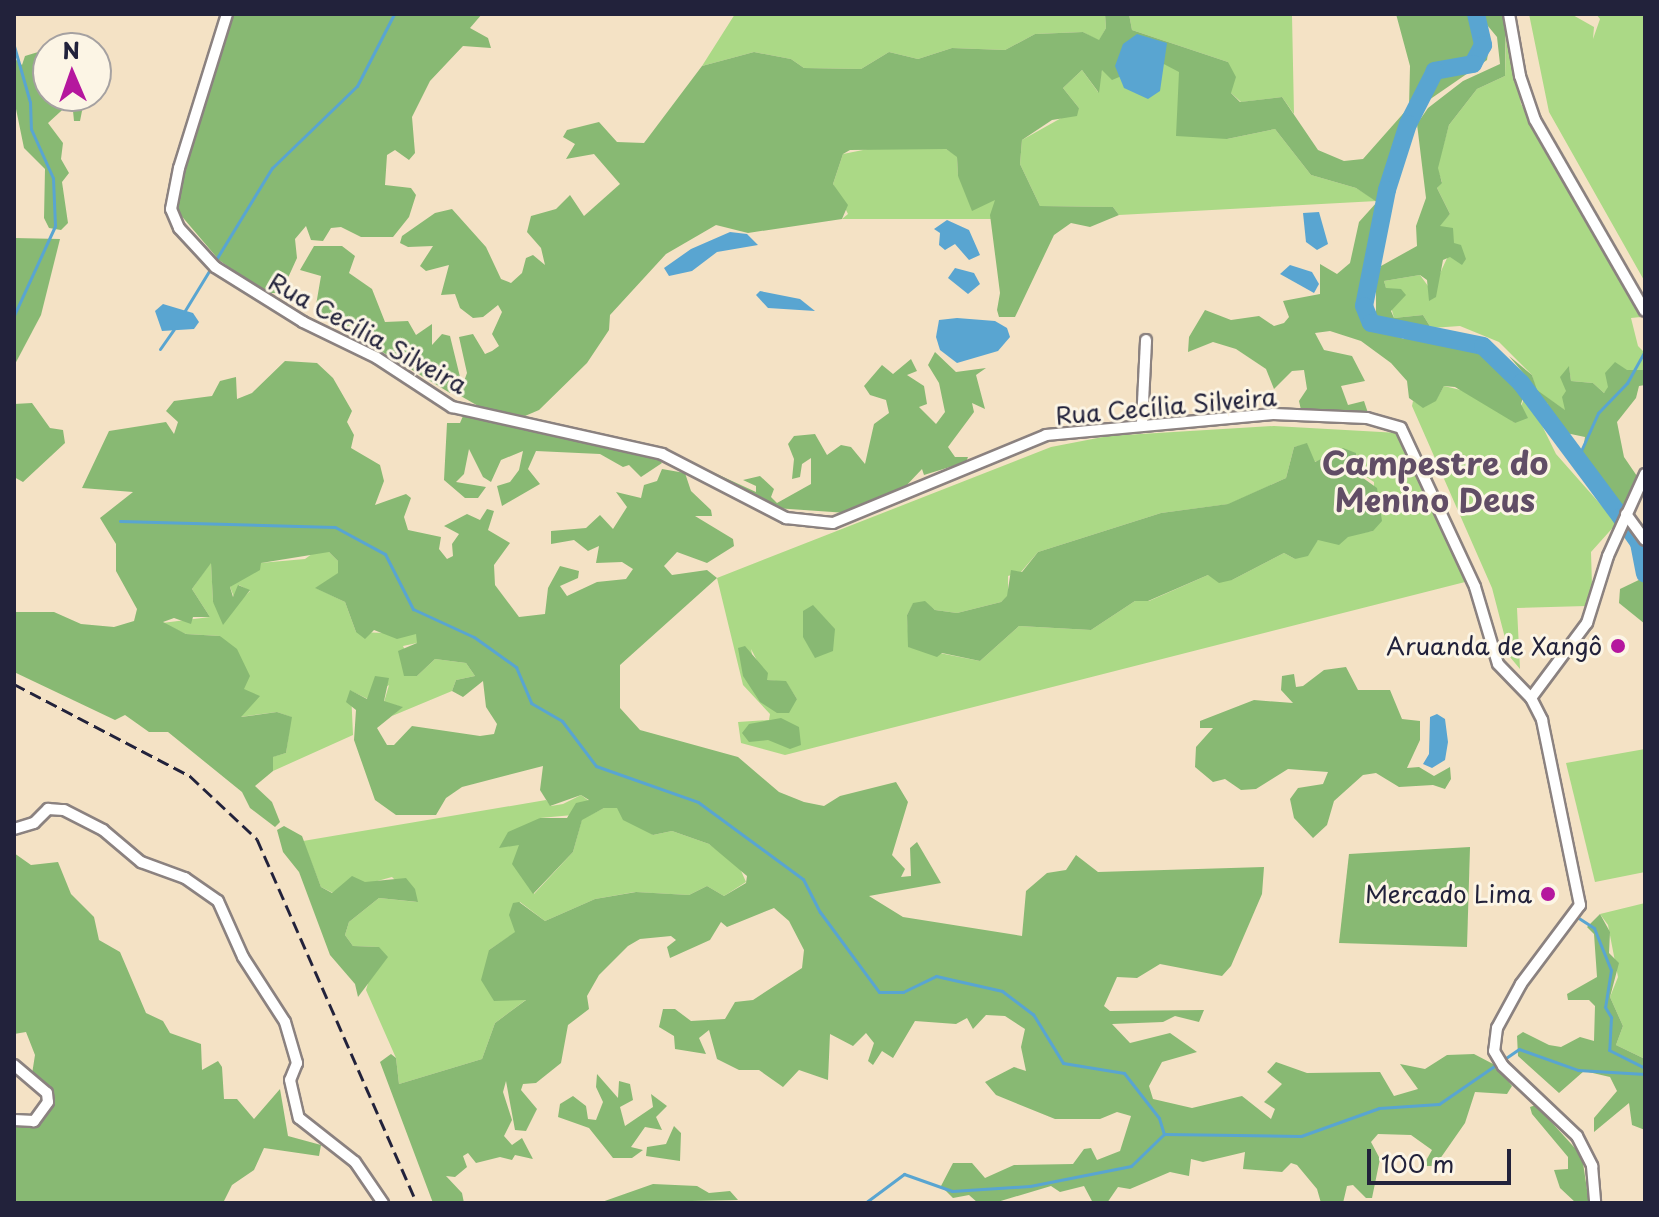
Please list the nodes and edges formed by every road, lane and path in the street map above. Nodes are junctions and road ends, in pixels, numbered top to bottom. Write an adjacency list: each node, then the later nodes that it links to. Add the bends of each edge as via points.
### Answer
1 (227, 14): 5 (street, Rua Cecília Silveira, via 179,168 171,209 179,228 215,267 303,322 377,358 452,407 662,454 786,518 833,523 1046,435)
2 (1509, 14): 3 (street, via 1520,76 1535,120)
3 (1645, 310)
4 (1146, 340): 5 (street)
5 (1142, 423): 9 (street, Rua Cecília Silveira, via 1273,414 1367,418 1401,428 1475,587 1498,664)
6 (1645, 474): 7 (street)
7 (1625, 517): 8 (street); 9 (street, via 1587,623)
8 (1645, 540)
9 (1531, 698): 14 (street, via 1542,720 1580,905 1521,984 1497,1028 1494,1051 1503,1066 1577,1136 1592,1166)
10 (14, 829): 13 (street, via 34,823 48,809 64,810 103,830 141,862 185,878 218,901 243,957 285,1022 297,1063 290,1080 299,1118 355,1162)
11 (14, 1065): 12 (street, via 47,1093 48,1102 34,1121)
12 (14, 1120)
13 (383, 1203)
14 (1595, 1203)

